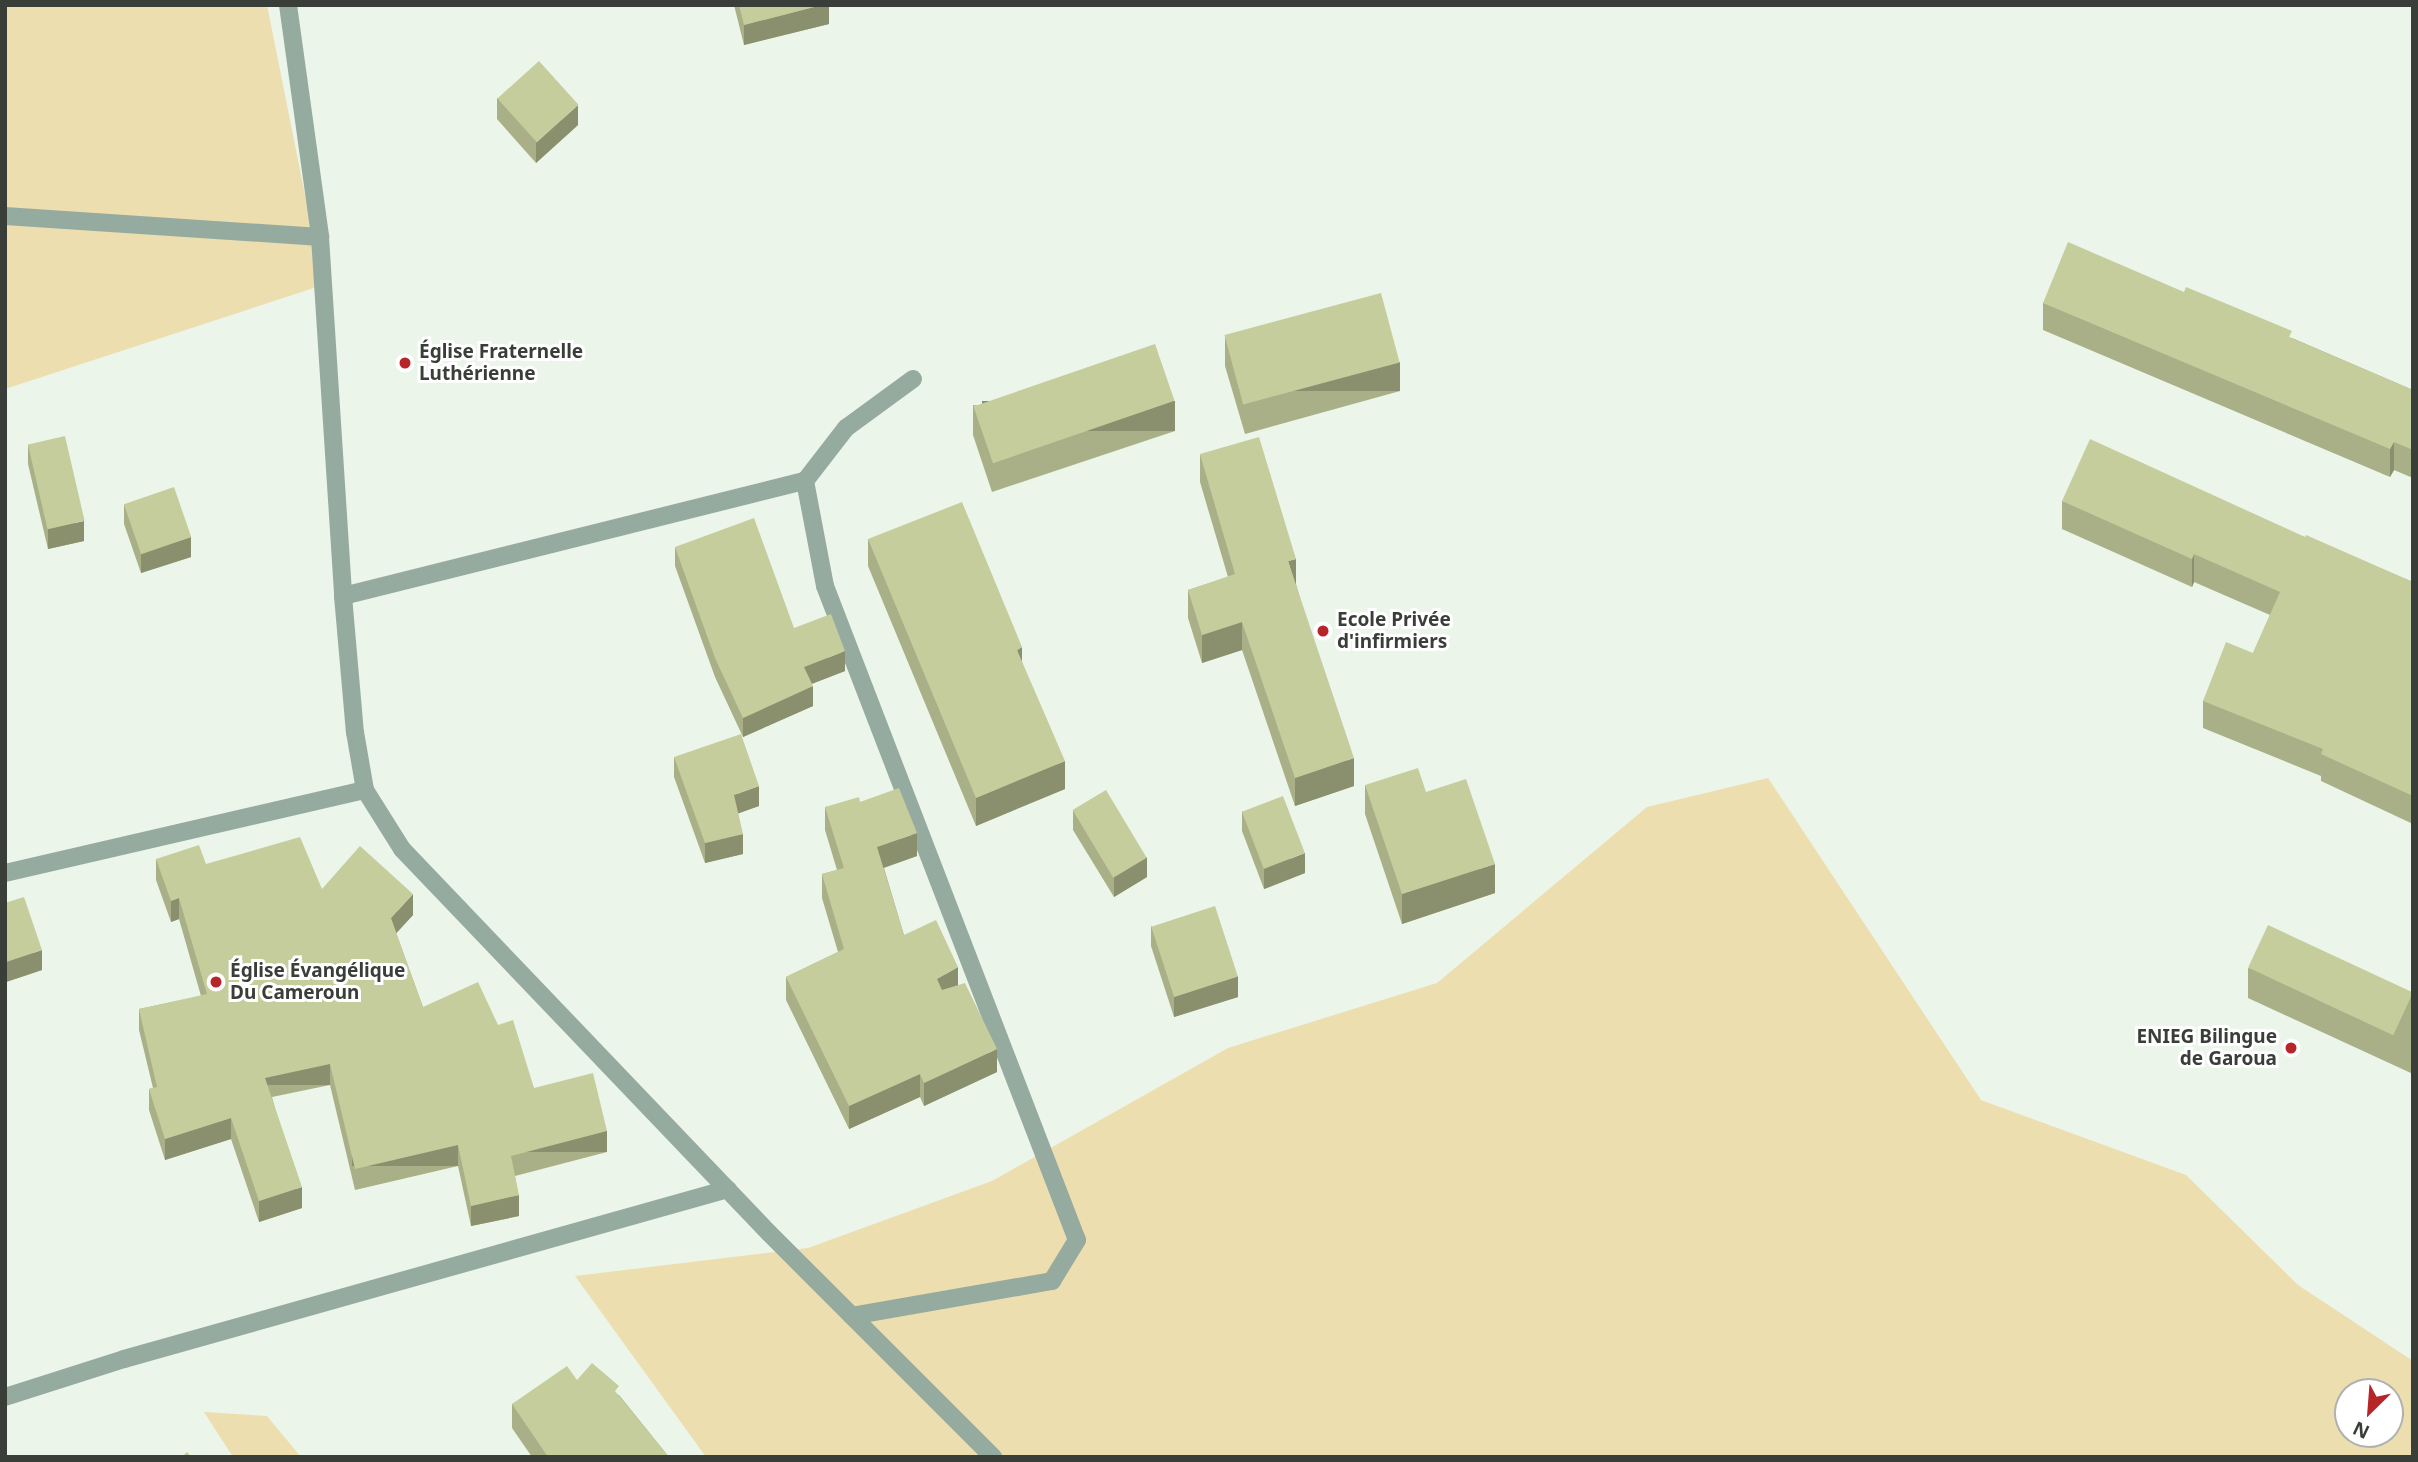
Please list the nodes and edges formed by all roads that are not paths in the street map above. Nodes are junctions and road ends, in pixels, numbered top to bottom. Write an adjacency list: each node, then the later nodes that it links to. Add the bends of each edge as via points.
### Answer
1 (288, 5): 3 (street)
2 (5, 216): 3 (street)
3 (320, 237): 6 (street)
4 (913, 379): 5 (street, via 846,428)
5 (805, 481): 6 (street); 10 (street, via 825,586 1077,1240 1052,1281)
6 (343, 596): 7 (street)
7 (365, 790): 8 (street); 9 (street, via 402,849)
8 (5, 873)
9 (728, 1189): 10 (street); 11 (street)
10 (852, 1316): 12 (street)
11 (5, 1396)
12 (993, 1457)

